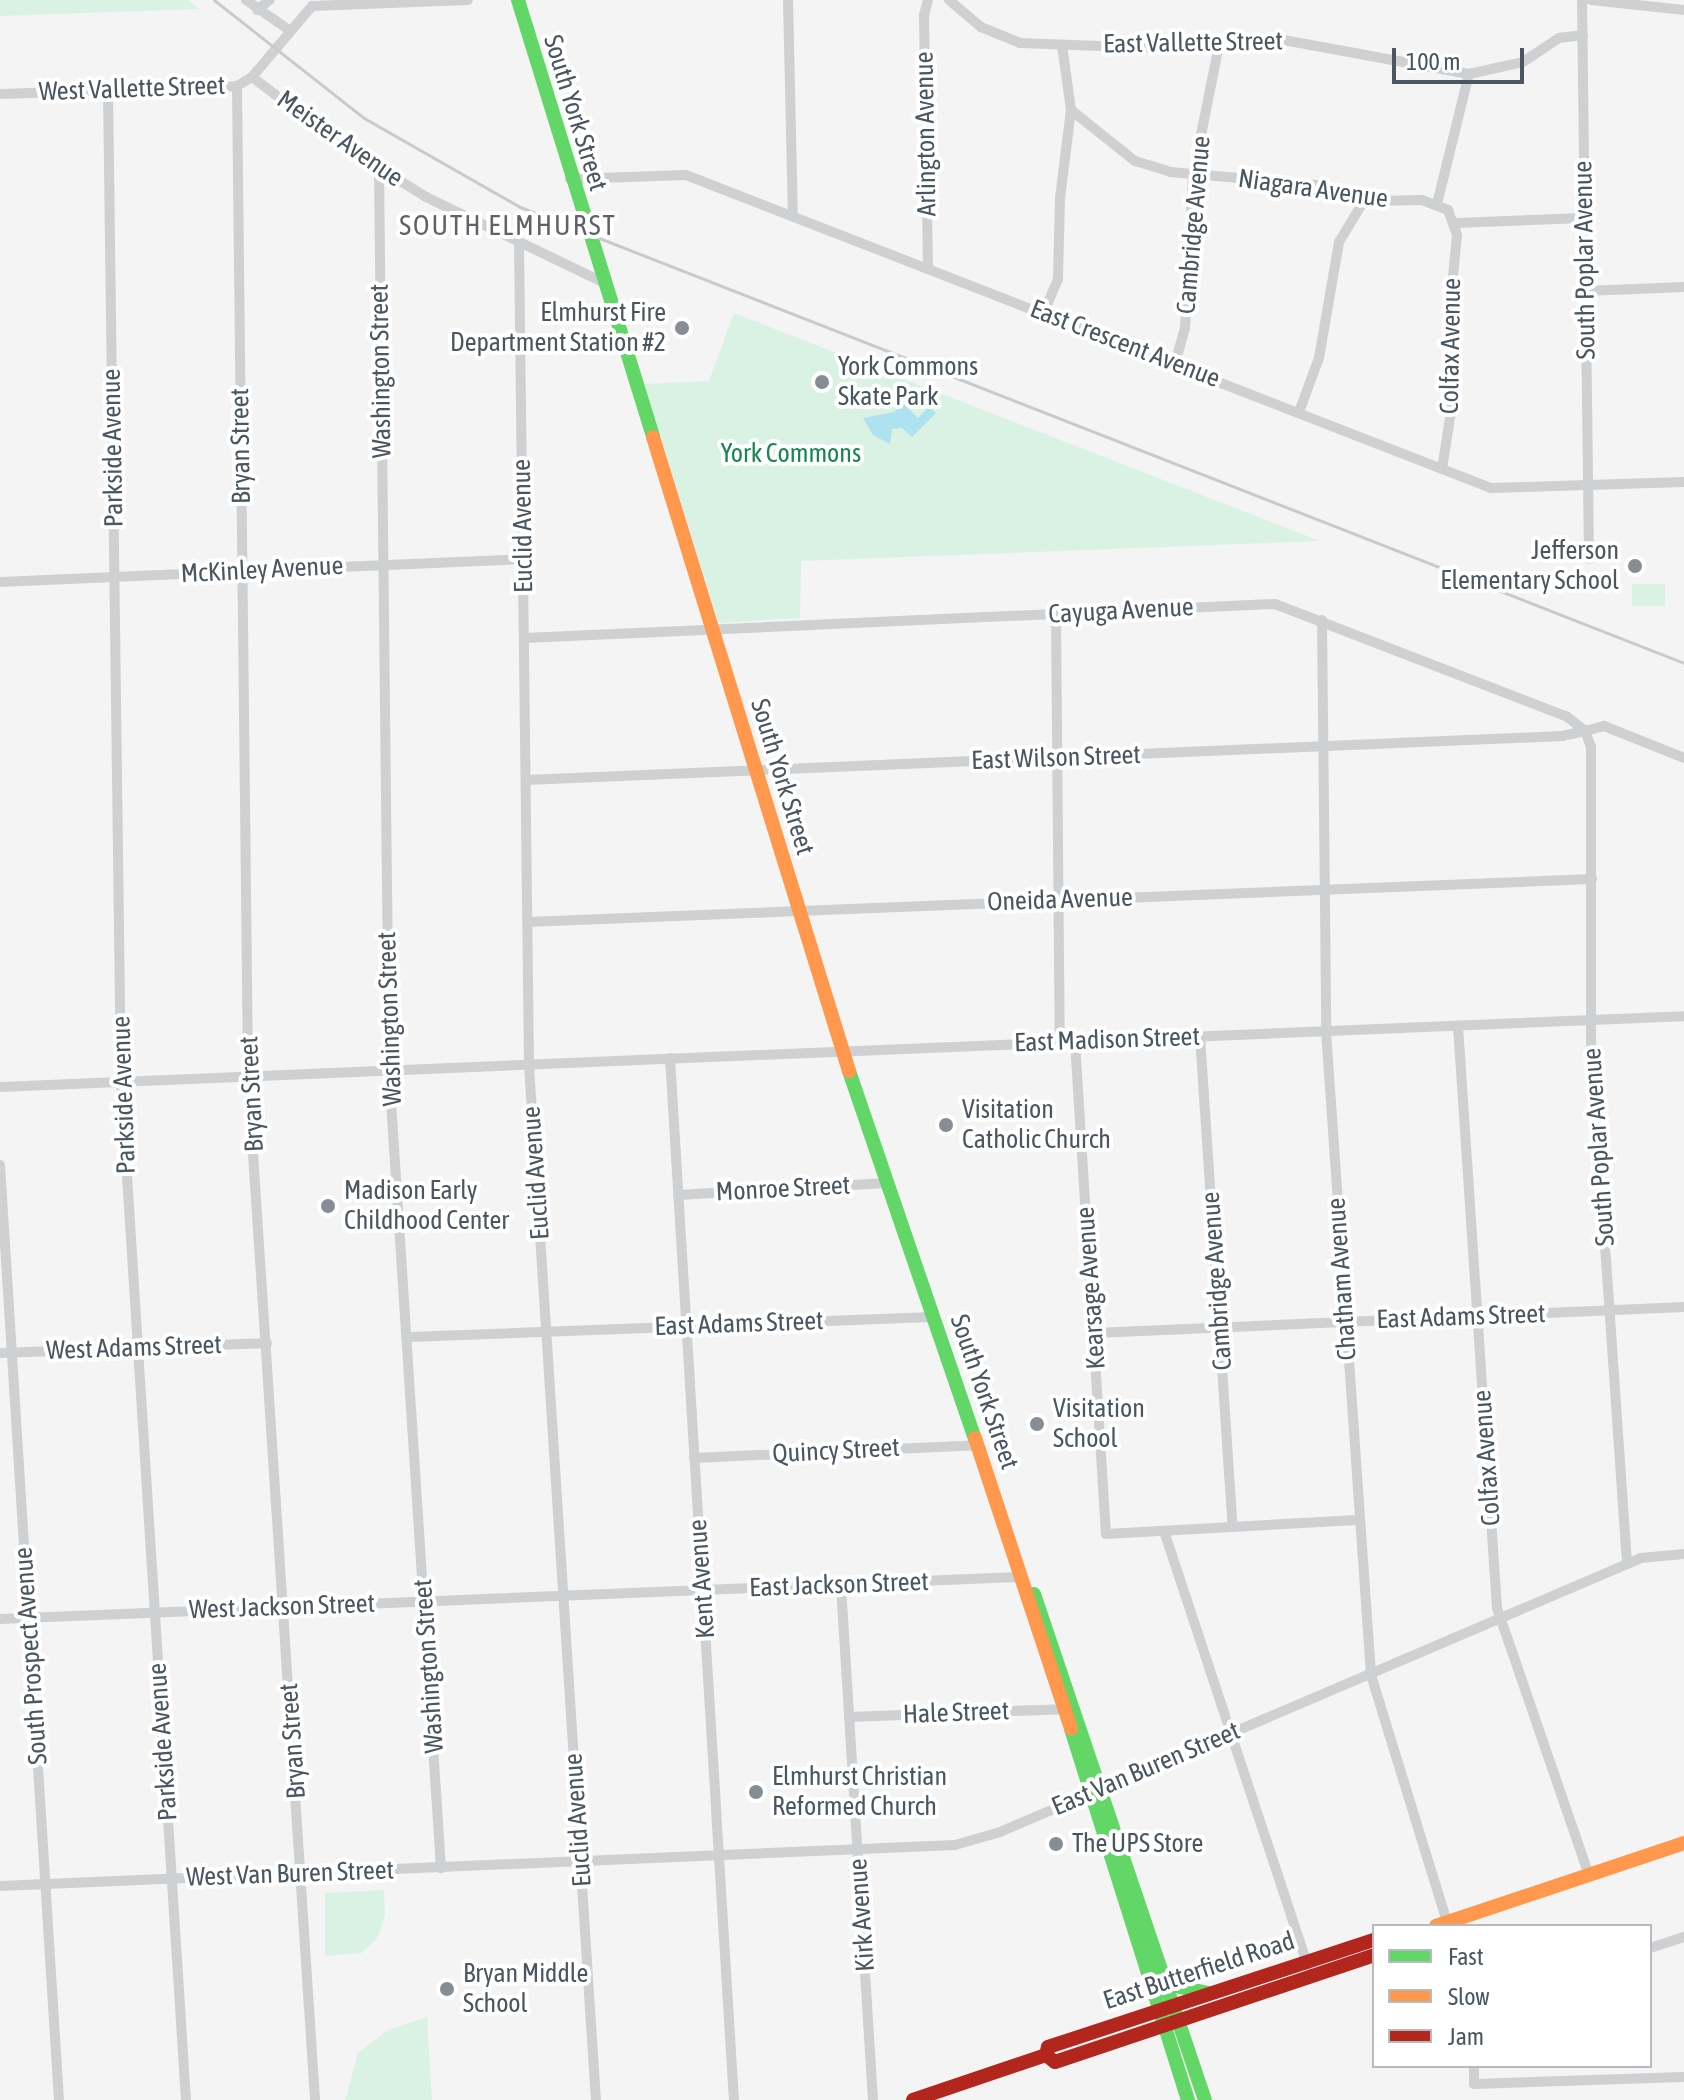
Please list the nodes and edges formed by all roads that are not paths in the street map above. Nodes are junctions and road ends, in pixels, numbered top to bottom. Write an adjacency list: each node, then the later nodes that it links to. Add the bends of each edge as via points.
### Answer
1 (246, 0): 10 (street)
2 (270, 0): 10 (street)
3 (468, 0): 12 (street, West Vallette Street, via 312,6)
4 (518, 0): 24 (main road, South York Street)
5 (788, 0): 27 (street)
6 (928, 0): 31 (street, Arlington Avenue)
7 (949, 0): 15 (street, East Vallette Street, via 1001,38)
8 (1582, 0): 13 (street, South Poplar Avenue)
9 (1591, 0): 11 (street)
10 (257, 5): 12 (street)
11 (1684, 10)
12 (289, 30): 17 (street, West Vallette Street)
13 (1583, 35): 16 (street, East Vallette Street, via 1559,38 1523,62); 28 (street, South Poplar Avenue)
14 (1220, 40): 15 (street, East Vallette Street, via 1152,48); 16 (street, East Vallette Street, via 1301,41 1395,64); 23 (street, Cambridge Avenue)
15 (1062, 45): 21 (street)
16 (1469, 74): 26 (street)
17 (252, 77): 18 (street, West Vallette Street); 22 (street, Meister Avenue)
18 (237, 86): 19 (street, West Vallette Street); 44 (street, Bryan Street)
19 (108, 89): 20 (street, West Vallette Street); 45 (street, Parkside Avenue)
20 (0, 94)
21 (1071, 110): 23 (street, Niagara Avenue, via 1135,161); 35 (street, via 1060,198 1058,279)
22 (379, 169): 30 (street, Meister Avenue); 43 (street, Washington Street)
23 (1193, 175): 25 (street, Niagara Avenue, via 1295,182); 36 (street, Cambridge Avenue, via 1185,328)
24 (570, 179): 27 (street, East Crescent Avenue, via 681,174); 32 (main road, South York Street)
25 (1365, 199): 26 (street, Niagara Avenue); 37 (street, via 1339,242 1319,358)
26 (1437, 204): 29 (street)
27 (793, 217): 31 (street, East Crescent Avenue)
28 (1583, 218): 29 (street); 34 (street, South Poplar Avenue)
29 (1456, 223): 38 (street, Colfax Avenue, via 1449,316 1455,386)
30 (519, 245): 32 (street, Meister Avenue); 41 (street, Euclid Avenue)
31 (928, 269): 35 (street, East Crescent Avenue)
32 (603, 282): 49 (main road, South York Street)
33 (1684, 287): 34 (street)
34 (1585, 291): 40 (street, South Poplar Avenue)
35 (1044, 312): 36 (street, East Crescent Avenue)
36 (1175, 363): 37 (street, East Crescent Avenue)
37 (1299, 412): 38 (street, East Crescent Avenue)
38 (1442, 469): 40 (street, East Crescent Avenue, via 1496,489)
39 (1684, 482): 40 (street, East Crescent Avenue)
40 (1588, 485): 42 (street, South Poplar Avenue)
41 (524, 559): 43 (street, McKinley Avenue); 50 (street, Euclid Avenue)
42 (1589, 559)
43 (383, 565): 44 (street, McKinley Avenue); 72 (street, Washington Street)
44 (243, 571): 45 (street, McKinley Avenue); 73 (street, Bryan Street)
45 (114, 577): 46 (street, McKinley Avenue); 74 (street, Parkside Avenue)
46 (0, 582)
47 (1056, 614): 48 (street, Cayuga Avenue, via 1275,604); 49 (street, Cayuga Avenue); 53 (street)
48 (1322, 620): 51 (street, Cayuga Avenue, via 1566,716); 52 (street, Chatham Avenue)
49 (711, 630): 50 (street, Cayuga Avenue); 55 (main road, South York Street)
50 (525, 638): 56 (street, Euclid Avenue)
51 (1585, 731): 52 (street, East Wilson Street); 54 (street, Cayuga Avenue, via 1604,726); 57 (street, South Poplar Avenue, via 1591,747)
52 (1322, 746): 53 (street, East Wilson Street); 58 (street, Chatham Avenue)
53 (1058, 758): 55 (street, East Wilson Street); 59 (street)
54 (1684, 758)
55 (755, 771): 56 (street, East Wilson Street); 60 (main road, South York Street)
56 (526, 780): 61 (street, Euclid Avenue)
57 (1592, 879): 58 (street, Oneida Avenue); 63 (street, South Poplar Avenue)
58 (1325, 888): 59 (street, Oneida Avenue); 65 (street, Chatham Avenue)
59 (1059, 900): 60 (street, Oneida Avenue); 67 (street)
60 (799, 911): 61 (street, Oneida Avenue); 69 (main road, South York Street)
61 (528, 922): 71 (street, Euclid Avenue)
62 (1684, 1016): 63 (street, East Madison Street)
63 (1592, 1020): 64 (street, East Madison Street); 80 (street, South Poplar Avenue)
64 (1458, 1026): 65 (street, East Madison Street); 82 (street, Colfax Avenue)
65 (1326, 1031): 66 (street, East Madison Street); 83 (street, Chatham Avenue)
66 (1200, 1036): 68 (street, East Madison Street); 85 (street, Cambridge Avenue)
67 (1060, 1042): 68 (street, East Madison Street); 69 (street, East Madison Street)
68 (1075, 1042): 87 (street, Kearsage Avenue)
69 (843, 1051): 70 (street, East Madison Street); 77 (main road, South York Street)
70 (670, 1058): 71 (street, East Madison Street); 78 (street, Kent Avenue)
71 (529, 1065): 72 (street, East Madison Street); 86 (street, Euclid Avenue)
72 (389, 1071): 73 (street, East Madison Street); 88 (street, Washington Street)
73 (248, 1077): 74 (street, East Madison Street); 89 (street, Bryan Street)
74 (121, 1082): 75 (street, East Madison Street); 90 (street, Parkside Avenue)
75 (0, 1087)
76 (0, 1165): 91 (street, South Prospect Avenue)
77 (887, 1183): 78 (street, Monroe Street); 81 (main road, South York Street)
78 (678, 1195): 84 (street, Kent Avenue)
79 (1684, 1307): 80 (street, East Adams Street)
80 (1610, 1311): 82 (street, East Adams Street); 98 (street, South Poplar Avenue)
81 (932, 1317): 84 (street, East Adams Street); 92 (main road, South York Street)
82 (1478, 1317): 83 (street, East Adams Street); 108 (street, Colfax Avenue)
83 (1346, 1322): 85 (street, East Adams Street); 94 (street, Chatham Avenue)
84 (686, 1326): 86 (street, East Adams Street); 93 (street, Kent Avenue)
85 (1221, 1327): 87 (street, East Adams Street); 95 (street, Cambridge Avenue)
86 (546, 1331): 88 (street); 102 (street, Euclid Avenue)
87 (1095, 1333): 96 (street, Kearsage Avenue, via 1106,1534)
88 (409, 1337): 103 (street, Washington Street)
89 (267, 1343): 90 (street, West Adams Street); 104 (street, Bryan Street)
90 (139, 1348): 91 (street, West Adams Street); 105 (street, Parkside Avenue)
91 (6, 1353): 106 (street, South Prospect Avenue)
92 (977, 1445): 93 (street, Quincy Street); 99 (main road, South York Street)
93 (694, 1458): 101 (street, Kent Avenue)
94 (1357, 1520): 95 (street); 109 (street, Chatham Avenue)
95 (1233, 1527): 96 (street)
96 (1164, 1531): 112 (street)
97 (1684, 1554): 98 (street, East Van Buren Street, via 1647,1556)
98 (1627, 1564): 108 (street, East Van Buren Street)
99 (1018, 1570): 100 (street, East Jackson Street); 110 (main road, South York Street); 113 (main road, South York Street, via 1027,1574)
100 (841, 1586): 101 (street, East Jackson Street); 111 (street, Kirk Avenue)
101 (703, 1591): 102 (street, East Jackson Street); 116 (street, Kent Avenue)
102 (563, 1596): 103 (street, West Jackson Street); 117 (street, Euclid Avenue)
103 (425, 1602): 104 (street, West Jackson Street); 118 (street, Washington Street)
104 (284, 1607): 105 (street, West Jackson Street); 119 (street, Bryan Street)
105 (155, 1612): 106 (street, West Jackson Street); 121 (street, Parkside Avenue)
106 (29, 1618): 107 (street, West Jackson Street); 122 (street, South Prospect Avenue)
107 (0, 1619)
108 (1501, 1619): 109 (street, East Van Buren Street); 120 (street, Colfax Avenue)
109 (1371, 1675): 112 (street, East Van Buren Street); 124 (street, Chatham Avenue)
110 (1063, 1709): 111 (street, Hale Street); 113 (main road, South York Street)
111 (849, 1717): 115 (street, Kirk Avenue)
112 (1230, 1733): 113 (street, East Van Buren Street); 130 (street)
113 (1094, 1791): 115 (street, East Van Buren Street, via 977,1840); 131 (main road, South York Street); 134 (main road, South York Street)
114 (1684, 1843): 120 (main road)
115 (858, 1850): 116 (street, East Van Buren Street); 147 (street, Kirk Avenue)
116 (719, 1855): 117 (street, East Van Buren Street); 146 (street, Kent Avenue)
117 (580, 1861): 118 (street, West Van Buren Street); 145 (street, Euclid Avenue)
118 (441, 1868): 119 (street, West Van Buren Street)
119 (301, 1873): 121 (street, West Van Buren Street); 144 (street, Bryan Street)
120 (1589, 1875): 125 (main road)
121 (172, 1879): 122 (street, West Van Buren Street); 143 (street, Parkside Avenue)
122 (46, 1884): 123 (street, West Van Buren Street); 142 (street, South Prospect Avenue)
123 (0, 1886)
124 (1444, 1924)
125 (1447, 1924)
126 (1684, 1937): 128 (street)
127 (1372, 1941): 130 (main road, East Butterfield Road)
128 (1652, 1947)
129 (1372, 1956): 132 (main road, East Butterfield Road)
130 (1306, 1961): 132 (street); 133 (main road, East Butterfield Road)
131 (1164, 1975): 133 (main road, via 1180,1987); 134 (main road, South York Street)
132 (1311, 1977): 135 (main road, East Butterfield Road)
133 (1208, 1993): 134 (main road, East Butterfield Road)
134 (1167, 2007): 135 (main road); 136 (main road, South York Street); 139 (main road, East Butterfield Road, via 1048,2047)
135 (1180, 2021): 136 (main road, East Butterfield Road); 150 (main road)
136 (1164, 2026): 137 (main road, East Butterfield Road); 138 (main road, South York Street)
137 (1130, 2037): 138 (main road); 139 (main road, East Butterfield Road, via 1055,2062)
138 (1171, 2050): 149 (main road, South York Street)
139 (1046, 2055): 148 (main road, East Butterfield Road)
140 (1474, 2068): 141 (street, via 1474,2084)
141 (1684, 2077)
142 (59, 2100)
143 (186, 2100)
144 (315, 2100)
145 (596, 2100)
146 (734, 2100)
147 (873, 2100)
148 (913, 2100)
149 (1188, 2100)
150 (1205, 2100)

